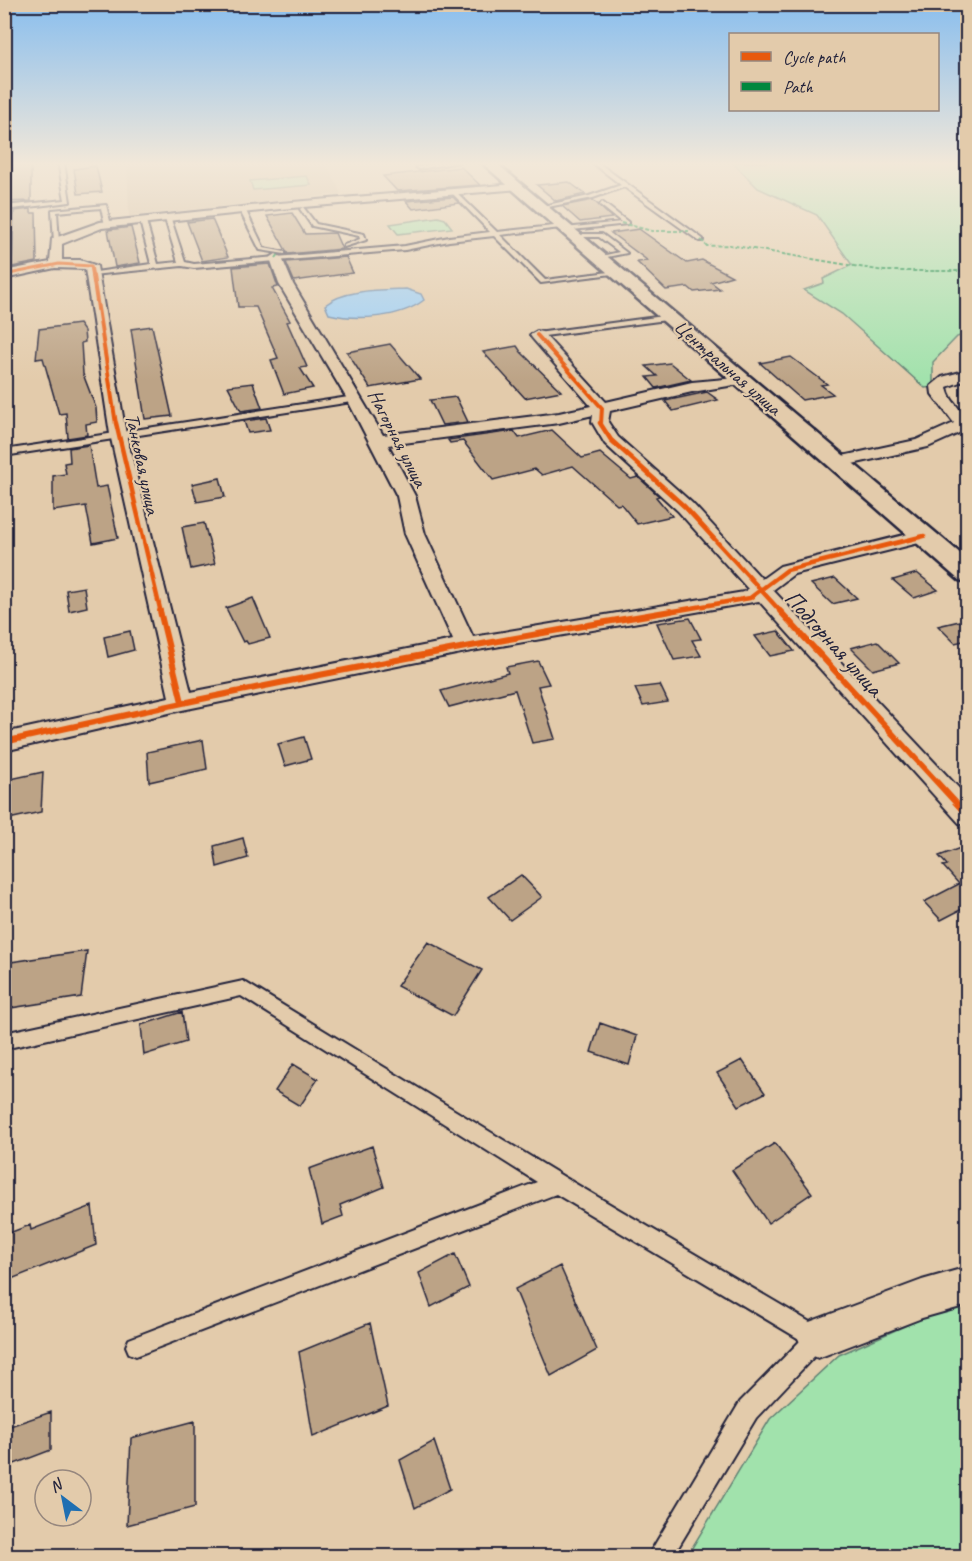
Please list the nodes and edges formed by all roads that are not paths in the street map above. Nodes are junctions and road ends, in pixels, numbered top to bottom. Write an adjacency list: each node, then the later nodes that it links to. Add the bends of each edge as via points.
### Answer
1 (56, 235): 12 (lane)
2 (78, 235): 12 (street)
3 (147, 235): 16 (lane)
4 (173, 235): 14 (lane)
5 (255, 235): 6 (lane, via 262,249 279,254 339,247 363,240)
6 (360, 235)
7 (487, 235): 13 (lane, via 405,248)
8 (496, 235): 18 (lane, via 543,282)
9 (571, 235): 18 (street, Центральная улица)
10 (694, 235): 11 (lane)
11 (701, 240)
12 (56, 242): 15 (street)
13 (276, 258): 14 (lane); 24 (street, Нагорная улица, via 286,284)
14 (182, 264): 16 (lane)
15 (56, 265): 17 (street, via 80,263 91,266); 19 (street)
16 (155, 266): 17 (lane)
17 (92, 273): 26 (street, Танковая улица)
18 (617, 273): 20 (street, Центральная улица)
19 (4, 275)
20 (671, 317): 21 (lane); 23 (street, Центральная улица)
21 (537, 335): 25 (street, Подгорная улица)
22 (968, 374): 29 (street, via 939,386 940,394 963,424 956,431 908,448)
23 (742, 380): 25 (street); 29 (street, Центральная улица)
24 (355, 399): 26 (lane); 27 (street, Нагорная улица)
25 (602, 408): 27 (street, via 504,427); 32 (street, Подгорная улица, via 600,422 611,440 685,507)
26 (118, 434): 28 (lane); 34 (street, Танковая улица)
27 (378, 441): 33 (street, Нагорная улица, via 406,496 415,534)
28 (4, 453)
29 (839, 462): 30 (street, Центральная улица)
30 (924, 536): 31 (street, Центральная улица); 32 (street, via 787,570)
31 (968, 574)
32 (760, 588): 33 (street, via 750,598); 36 (street, Подгорная улица)
33 (466, 645): 34 (street)
34 (182, 702): 35 (street)
35 (4, 742)
36 (968, 816)
37 (4, 1041): 38 (lane, via 243,988)
38 (557, 1184): 40 (lane); 41 (lane)
39 (968, 1286): 40 (street)
40 (818, 1338): 42 (lane, via 748,1410)
41 (136, 1346)
42 (660, 1557)

